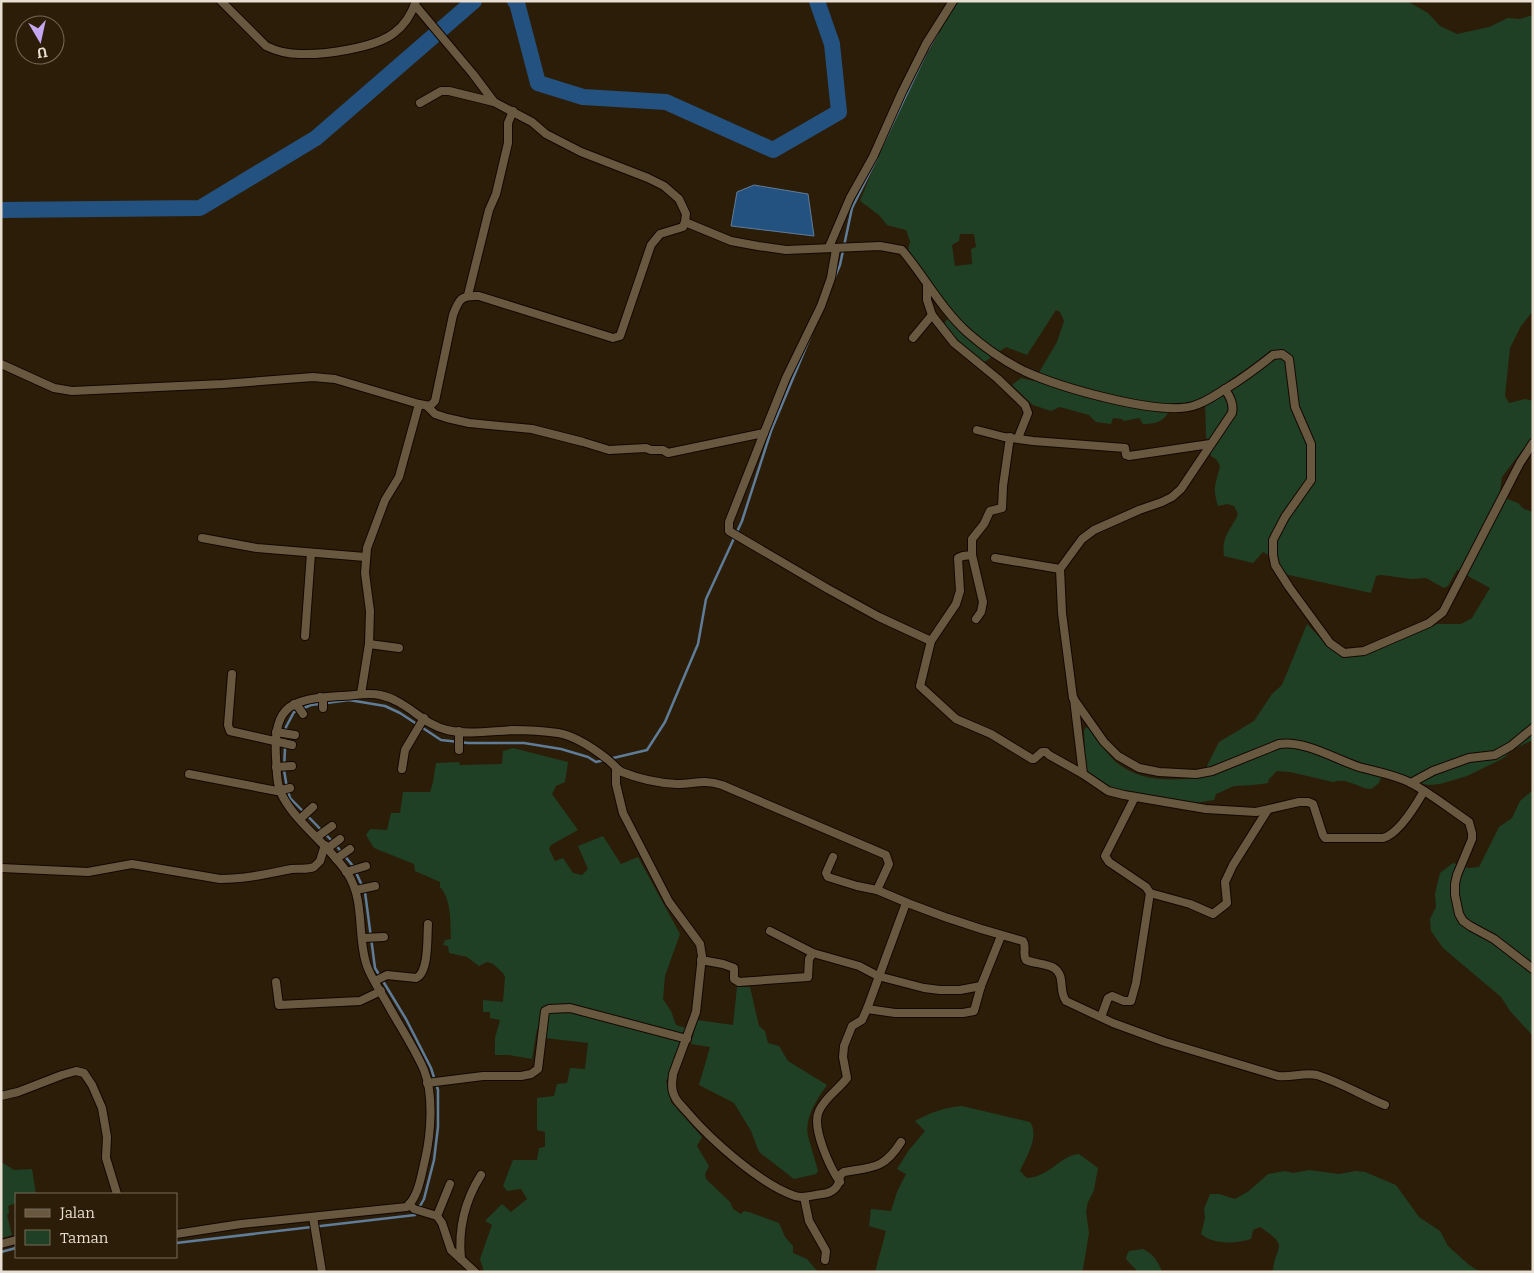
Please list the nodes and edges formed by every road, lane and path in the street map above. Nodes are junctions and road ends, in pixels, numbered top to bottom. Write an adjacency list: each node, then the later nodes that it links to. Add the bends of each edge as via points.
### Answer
1 (221, 1): 3 (street, via 266,46 298,54 335,52 382,40 406,21)
2 (953, 1): 8 (street, via 926,44 850,198)
3 (416, 3): 4 (street)
4 (494, 102): 5 (street, via 441,91); 6 (street)
5 (420, 103)
6 (513, 112): 7 (street, via 582,152 664,186 679,199 686,214); 10 (street, via 508,123 508,143 496,194)
7 (685, 222): 8 (street, via 746,245 786,250); 10 (street, via 682,227 660,234 651,245 617,338)
8 (834, 248): 9 (street, via 880,246 902,250); 17 (street, via 832,278)
9 (927, 284): 11 (street); 14 (street, via 966,331 990,351 1025,371 1075,389 1145,406 1168,408 1192,407)
10 (468, 295): 15 (street, via 458,302 453,315 435,401)
11 (932, 314): 12 (street); 18 (street, via 954,343 1025,405 1028,413)
12 (913, 338)
13 (1, 364): 15 (street, via 54,388 72,391 313,377 335,379)
14 (1225, 389): 19 (street, via 1273,355 1282,354 1289,359 1295,407 1310,444 1311,480 1273,540 1273,555 1279,571 1313,620 1330,643 1344,653 1364,651 1437,618); 20 (street, via 1231,400 1232,413)
15 (423, 405): 17 (street, via 447,418 532,429 609,450 646,448 668,453); 24 (street)
16 (977, 430): 18 (street)
17 (764, 433): 29 (street, via 729,522 729,531 836,594)
18 (1014, 437): 20 (street, via 1122,446 1129,456); 23 (street, via 1003,486 1002,508 990,511 975,534)
19 (1533, 443)
20 (1210, 444): 26 (street, via 1181,489 1172,497 1094,530 1082,539)
21 (202, 538): 22 (street)
22 (311, 553): 24 (street); 28 (street)
23 (972, 555): 27 (street, via 982,602); 29 (street, via 958,558 960,591 956,604)
24 (365, 557): 30 (street)
25 (995, 558): 26 (street)
26 (1060, 569): 34 (street)
27 (976, 619)
28 (305, 636)
29 (931, 641): 43 (street, via 920,686 944,709 956,719 991,734 1034,759 1046,752)
30 (369, 644): 31 (street); 33 (street)
31 (399, 648)
32 (232, 674): 38 (street, via 228,728)
33 (361, 694): 35 (street, via 391,697 403,703); 38 (street, via 280,716 287,734)
34 (1073, 698): 43 (street); 44 (street, via 1104,742 1118,756 1139,768 1196,774 1288,742)
35 (421, 723): 37 (street); 41 (street, via 405,750)
36 (1533, 728): 44 (street, via 1495,755 1469,758)
37 (459, 734): 39 (street); 40 (street, via 515,730 558,734 579,741)
38 (285, 743): 46 (street, via 286,766)
39 (459, 747)
40 (614, 765): 55 (street, via 629,774 660,782 722,784 886,855 889,864); 64 (street, via 623,814 669,902 700,944)
41 (402, 769)
42 (189, 774): 46 (street)
43 (1083, 774): 48 (street, via 1108,791)
44 (1411, 783): 47 (street)
45 (290, 788): 46 (street)
46 (280, 791): 50 (street, via 290,809 307,814)
47 (1424, 792): 49 (street, via 1406,818 1383,838 1325,838 1313,804 1308,802); 65 (street, via 1469,822 1471,828 1472,839 1455,884 1457,906 1463,921 1494,939)
48 (1135, 797): 49 (street, via 1206,809); 56 (street, via 1105,856)
49 (1267, 810): 56 (street, via 1225,882 1227,903 1213,914)
50 (332, 844): 53 (street, via 314,867 259,877 220,878 132,864 88,872); 54 (street, via 344,853)
51 (833, 857): 55 (street, via 826,873 828,877)
52 (363, 867): 54 (street)
53 (1, 868)
54 (349, 871): 62 (street, via 365,887 359,900)
55 (877, 890): 57 (street)
56 (1150, 893): 72 (street, via 1133,998 1128,1002 1112,996 1108,998)
57 (906, 903): 60 (street); 66 (street)
58 (428, 924): 67 (street, via 421,974 416,978)
59 (770, 931): 63 (street)
60 (1001, 936): 69 (street); 72 (street, via 1023,942 1026,960 1045,964 1058,972 1066,1001)
61 (381, 937): 62 (street)
62 (366, 938): 67 (street, via 366,962)
63 (813, 953): 64 (street, via 808,977 739,982 734,979 734,968); 66 (street, via 858,966)
64 (701, 960): 73 (street, via 696,1012)
65 (1533, 969)
66 (878, 976): 69 (street, via 940,990); 71 (street)
67 (381, 978): 70 (street)
68 (276, 982): 70 (street, via 280,1005 360,1002)
69 (981, 986): 71 (street, via 974,1011 895,1013)
70 (380, 991): 74 (street, via 424,1071)
71 (867, 1009): 79 (street, via 860,1022 852,1026 844,1046 847,1078 826,1098 818,1113 818,1129)
72 (1101, 1017): 76 (street, via 1165,1042 1278,1076 1317,1075)
73 (686, 1039): 74 (street, via 570,1008 549,1009 543,1017 542,1046 535,1072 521,1076 483,1076); 82 (street, via 673,1074 675,1098 700,1127 745,1166 779,1189)
74 (434, 1082): 83 (street, via 429,1141)
75 (1, 1096): 81 (street, via 76,1071 84,1074 102,1108 107,1137 106,1158)
76 (1386, 1105)
77 (901, 1142): 79 (street, via 876,1167 844,1172 840,1175)
78 (481, 1175): 89 (street, via 465,1206)
79 (840, 1182): 82 (street, via 828,1194)
80 (450, 1184): 84 (street)
81 (117, 1193)
82 (804, 1197): 90 (street, via 809,1221 826,1251)
83 (412, 1207): 84 (street); 85 (street)
84 (437, 1216): 89 (street, via 451,1250)
85 (313, 1218): 86 (street); 91 (street)
86 (178, 1234)
87 (15, 1240): 88 (street)
88 (1, 1244)
89 (461, 1259): 92 (street)
90 (825, 1260)
91 (322, 1272)
92 (475, 1272)

